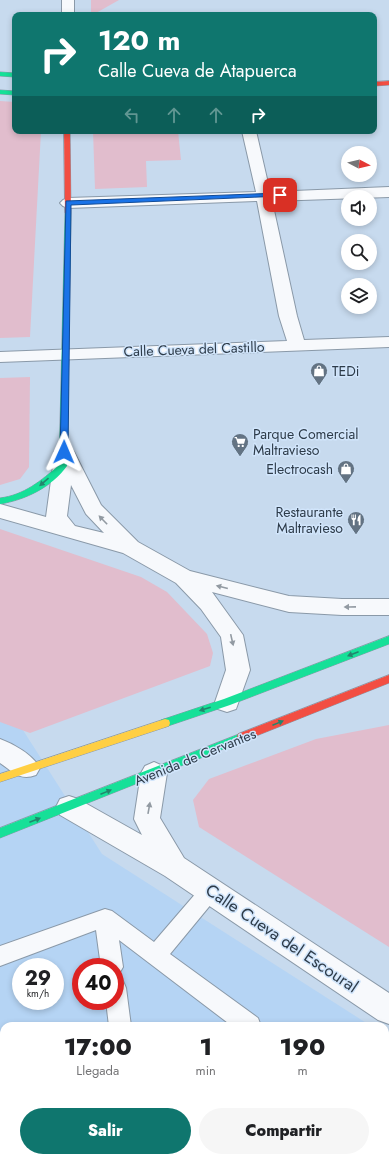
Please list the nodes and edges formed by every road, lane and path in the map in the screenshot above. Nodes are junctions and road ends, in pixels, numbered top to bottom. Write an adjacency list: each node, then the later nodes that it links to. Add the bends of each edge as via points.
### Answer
1 (68, 0): 2 (street)
2 (68, 12)
3 (0, 74): 4 (street)
4 (12, 76)
5 (377, 84): 6 (street)
6 (389, 84)
7 (0, 92): 8 (street)
8 (12, 93)
9 (67, 134): 13 (street)
10 (250, 134): 12 (street)
11 (389, 192): 12 (street)
12 (264, 196): 13 (street); 15 (street, via 288,316)
13 (68, 203): 16 (street)
14 (389, 342): 15 (street, Calle Cueva del Castillo)
15 (297, 346): 16 (street, Calle Cueva del Castillo)
16 (66, 353): 17 (street, Calle Cueva del Castillo); 18 (street)
17 (0, 357)
18 (64, 459): 19 (street, one-way to 19, via 35,490 9,501); 21 (street, via 56,517); 22 (street, one-way to 18, via 93,509)
19 (0, 501)
20 (0, 511): 21 (street)
21 (68, 532): 22 (street)
22 (130, 548): 23 (street)
23 (183, 577): 24 (street, one-way to 23, via 289,604); 27 (street, one-way to 27, via 209,603 232,635 238,670)
24 (389, 607)
25 (389, 640): 27 (street, one-way to 27)
26 (389, 679): 30 (street, Avenida de Cervantes, one-way to 26)
27 (227, 702): 29 (street, one-way to 29)
28 (0, 749): 29 (street)
29 (27, 768): 31 (street)
30 (154, 773): 32 (street, Avenida de Cervantes, one-way to 30); 34 (street, Calle Cueva del Escoural, one-way to 30, via 147,819)
31 (0, 778)
32 (69, 807): 33 (street, Avenida de Cervantes, one-way to 32); 34 (street, Calle Cueva del Escoural)
33 (0, 833)
34 (175, 867): 35 (street, Calle Cueva del Escoural)
35 (210, 891): 38 (lane); 41 (street, Calle Cueva del Escoural)
36 (105, 918): 37 (lane); 38 (lane); 39 (lane)
37 (0, 956)
38 (156, 956): 43 (lane)
39 (111, 958)
40 (118, 1010): 42 (lane)
41 (389, 1010)
42 (119, 1022)
43 (245, 1022)

